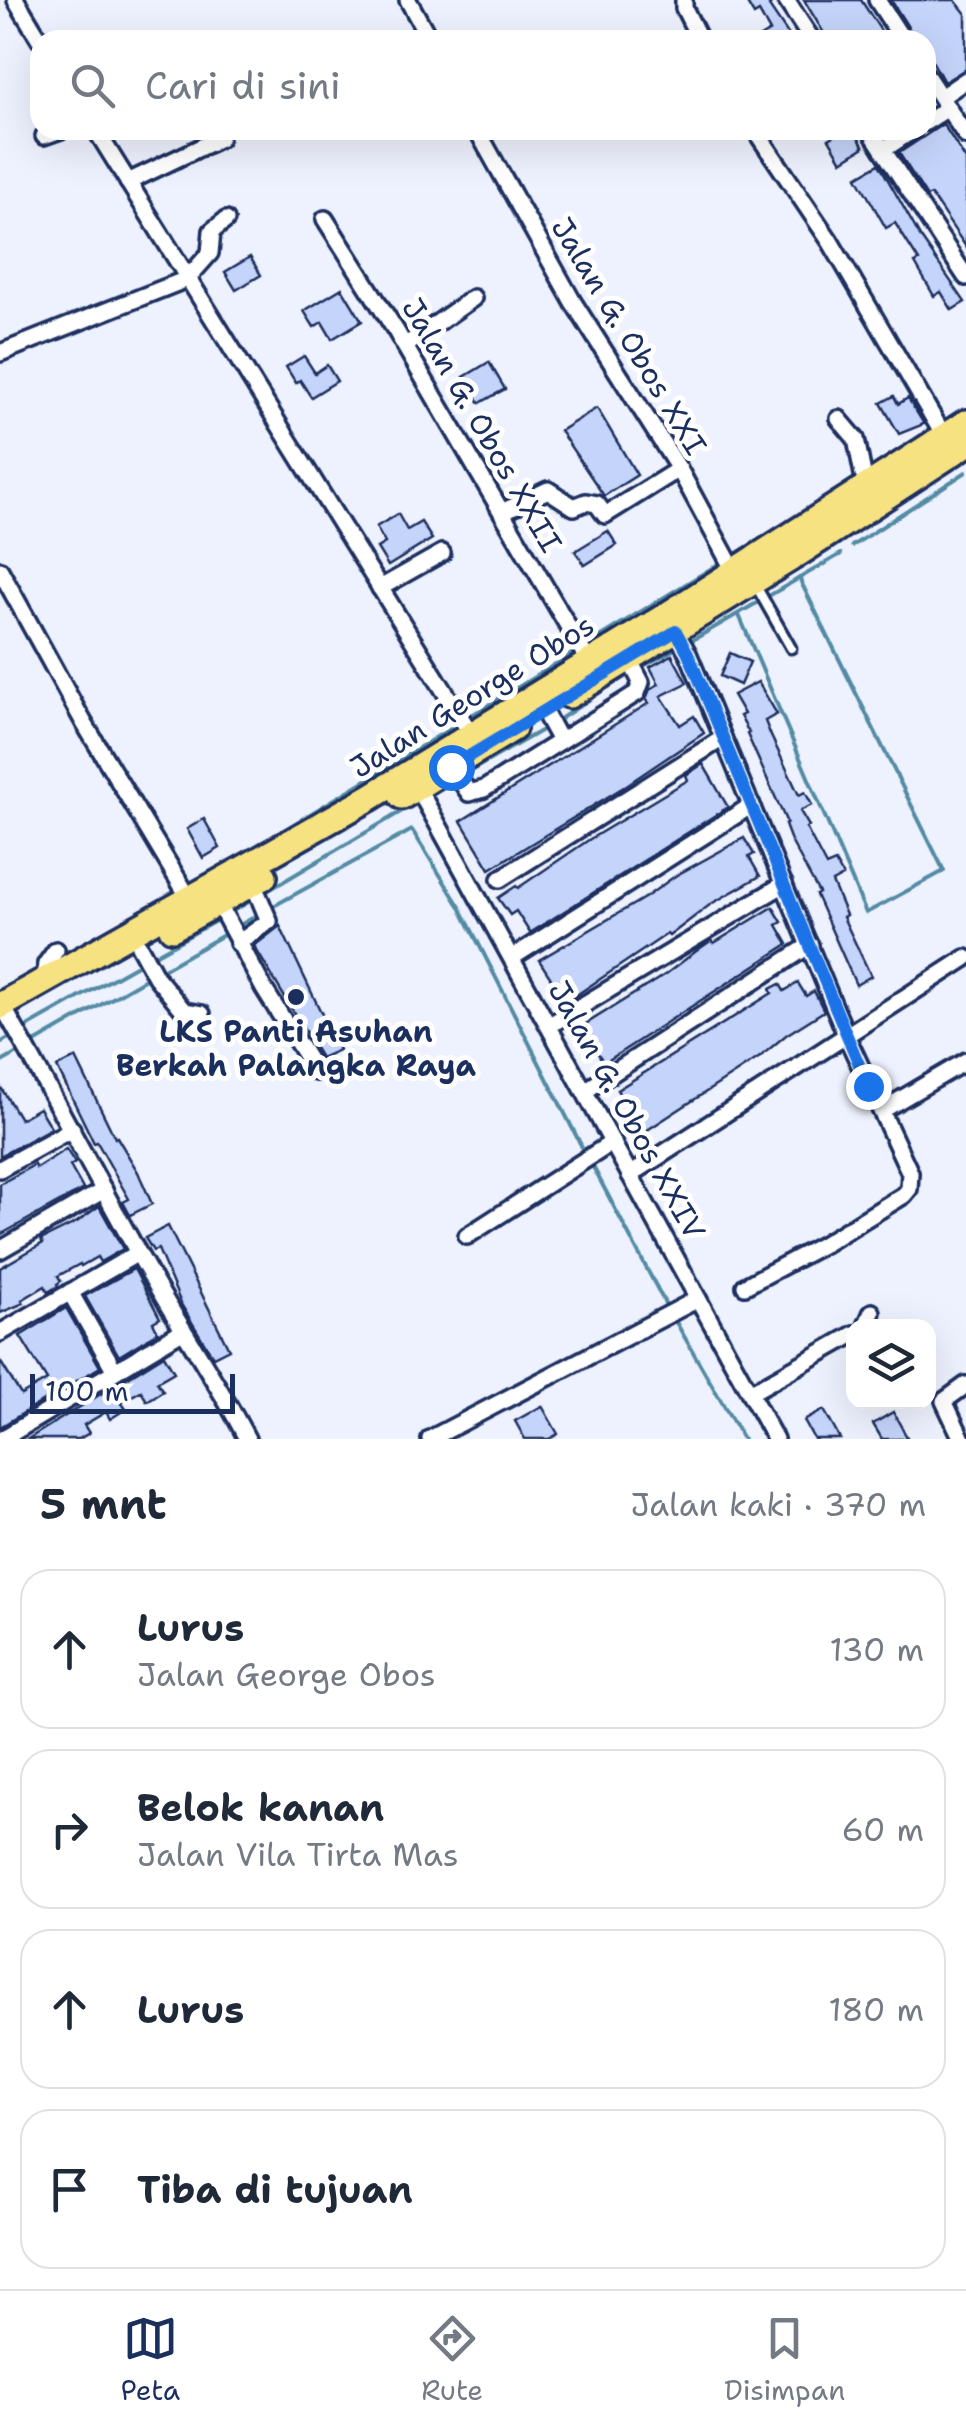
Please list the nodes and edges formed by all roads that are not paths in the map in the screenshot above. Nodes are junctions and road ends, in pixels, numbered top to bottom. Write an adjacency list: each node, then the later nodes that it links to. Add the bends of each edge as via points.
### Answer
1 (16, 0): 6 (street)
2 (408, 0): 7 (street)
3 (684, 0): 8 (street)
4 (786, 0): 9 (street)
5 (877, 0): 10 (street)
6 (34, 30)
7 (424, 30)
8 (695, 30)
9 (806, 30)
10 (896, 30)
11 (966, 80): 13 (street)
12 (936, 90): 13 (street)
13 (944, 102): 14 (street); 15 (street)
14 (936, 111)
15 (966, 136)
16 (102, 140): 23 (street)
17 (216, 140): 23 (street)
18 (483, 140): 33 (street, Jalan G. Obos XXI, via 572,302)
19 (762, 140): 32 (street)
20 (876, 140): 22 (street)
21 (898, 140): 22 (street)
22 (883, 150): 26 (street)
23 (128, 182): 27 (street)
24 (325, 219): 29 (street, Jalan G. Obos XXII)
25 (226, 220): 27 (street, via 212,230 210,253)
26 (966, 277)
27 (188, 279): 30 (street); 39 (street)
28 (473, 298): 29 (street)
29 (405, 346): 35 (street, Jalan G. Obos XXII)
30 (0, 353)
31 (840, 419): 34 (street, via 856,439)
32 (959, 434): 34 (main road, Jalan George Obos); 38 (main road, Jalan George Obos)
33 (678, 470): 35 (street, via 605,515 597,504 574,507 548,490); 38 (street, Jalan G. Obos XXI)
34 (870, 484): 38 (main road, Jalan George Obos)
35 (502, 512): 42 (street, Jalan G. Obos XXII)
36 (442, 553): 39 (street)
37 (0, 570): 52 (street)
38 (750, 583): 40 (main road, Jalan George Obos); 41 (lane)
39 (380, 588): 44 (street)
40 (678, 635): 42 (main road, Jalan George Obos); 42 (main road, Jalan George Obos); 45 (street)
41 (790, 648)
42 (600, 687): 43 (main road, Jalan George Obos); 43 (street); 44 (main road, Jalan George Obos)
43 (551, 725): 46 (main road, Jalan George Obos); 46 (street, via 484,789 469,793)
44 (471, 734): 47 (main road, Jalan George Obos)
45 (723, 738): 48 (street); 49 (street)
46 (456, 775): 47 (main road, Jalan George Obos)
47 (420, 790): 51 (main road, Jalan George Obos); 52 (main road, Jalan George Obos); 58 (street, Jalan G. Obos XXIV)
48 (752, 805): 50 (street); 58 (street)
49 (500, 879)
50 (784, 884): 55 (street); 63 (street)
51 (257, 892): 53 (main road, Jalan George Obos); 54 (street, via 269,921)
52 (189, 898): 60 (main road, Jalan George Obos)
53 (222, 911): 54 (street); 57 (main road, Jalan George Obos)
54 (238, 943): 66 (street)
55 (810, 946): 64 (street); 67 (street)
56 (56, 950): 60 (street, via 46,964)
57 (144, 955): 61 (main road, Jalan George Obos); 62 (street, via 184,1011)
58 (513, 958): 63 (street, Jalan G. Obos XXIV)
59 (966, 958): 64 (street)
60 (46, 980): 61 (main road, Jalan George Obos)
61 (5, 1010): 69 (street)
62 (202, 1014)
63 (550, 1025): 67 (street, Jalan G. Obos XXIV)
64 (846, 1035): 68 (street); 72 (street)
65 (966, 1060): 68 (street)
66 (316, 1072)
67 (585, 1091): 70 (street, Jalan G. Obos XXIV)
68 (881, 1112): 77 (street, via 910,1173 909,1189)
69 (72, 1129): 71 (street); 73 (street)
70 (613, 1142): 72 (street, Jalan G. Obos XXIV); 74 (street)
71 (0, 1169)
72 (630, 1175): 79 (street, Jalan G. Obos XXIV)
73 (104, 1190): 75 (street); 76 (street)
74 (467, 1236)
75 (0, 1250)
76 (138, 1252): 78 (street); 80 (street)
77 (746, 1286)
78 (70, 1292): 81 (street); 83 (street)
79 (698, 1299): 85 (street, Jalan G. Obos XXIV); 89 (street)
80 (182, 1331): 83 (street); 88 (street)
81 (0, 1333)
82 (846, 1339): 85 (street)
83 (115, 1371): 87 (street)
84 (966, 1385): 91 (street, via 944,1400)
85 (750, 1393): 86 (street, Jalan G. Obos XXIV)
86 (772, 1434): 90 (street)
87 (2, 1439)
88 (247, 1439)
89 (430, 1439)
90 (753, 1439)
91 (962, 1439)

